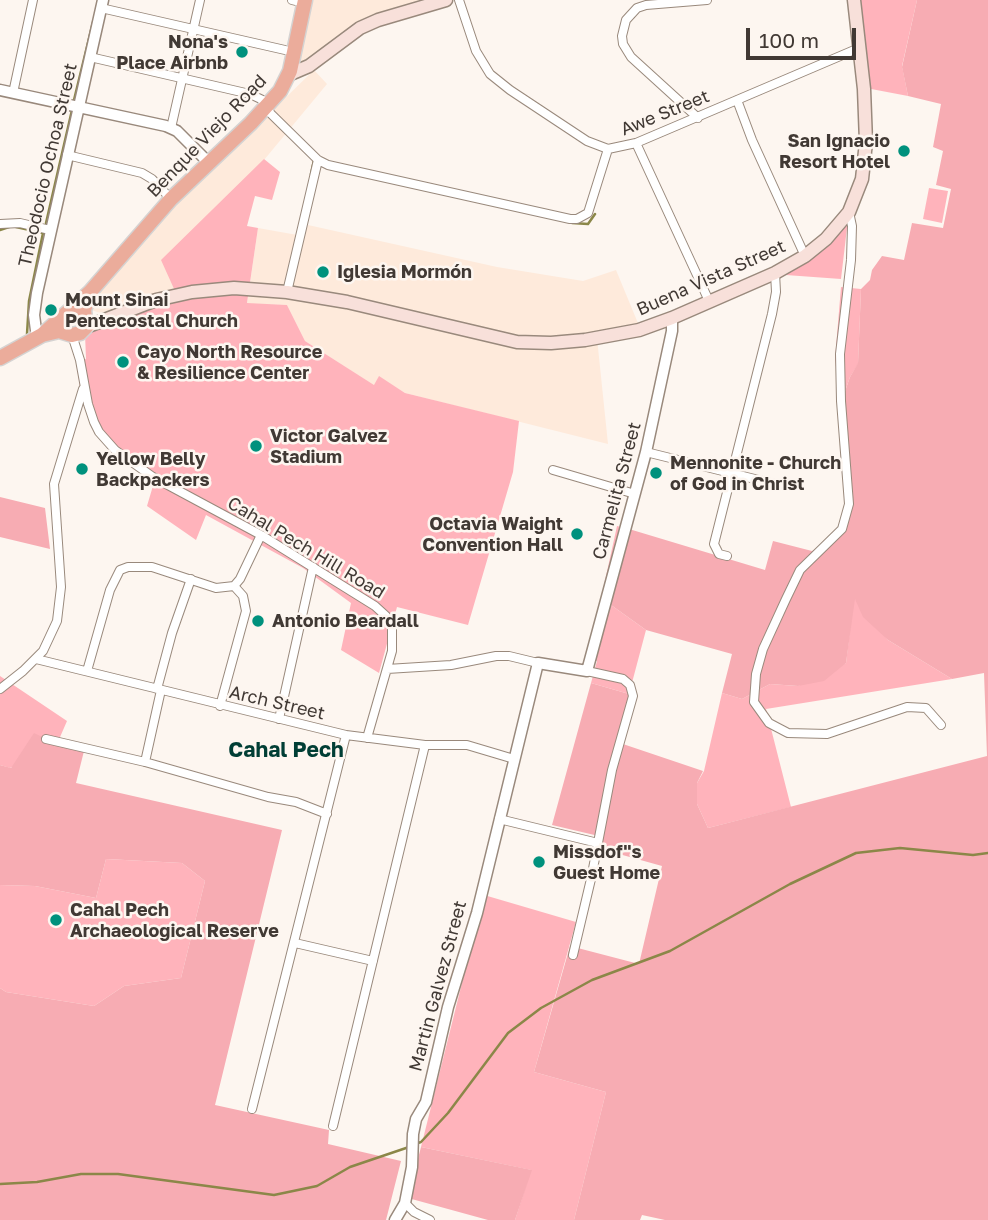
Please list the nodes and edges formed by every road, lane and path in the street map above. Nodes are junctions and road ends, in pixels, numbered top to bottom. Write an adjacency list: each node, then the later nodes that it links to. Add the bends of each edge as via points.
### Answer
1 (33, 0): 16 (street)
2 (200, 0): 9 (street)
3 (297, 0): 11 (highway); 13 (highway)
4 (446, 0): 13 (main road, Benque Viejo Road, via 360,28 309,66)
5 (459, 0): 23 (street, Awe Street, via 476,51 490,74 587,141)
6 (707, 0): 20 (street, via 637,8 626,20 622,36 631,57)
7 (853, 0): 10 (main road, Buena Vista Street)
8 (102, 4): 9 (street); 12 (street, Theodocio Ochoa Street)
9 (194, 28): 11 (street); 14 (street)
10 (859, 48): 17 (street, Awe Street); 28 (main road, Buena Vista Street, via 866,110 865,156)
11 (285, 50): 18 (highway)
12 (90, 57): 14 (street); 19 (street, Theodocio Ochoa Street)
13 (288, 75): 18 (highway, Benque Viejo Road)
14 (182, 78): 18 (street); 21 (street)
15 (0, 90): 16 (street)
16 (13, 93): 19 (street)
17 (737, 100): 20 (street, Awe Street); 31 (street)
18 (269, 103): 25 (street); 26 (highway, Benque Viejo Road)
19 (79, 107): 21 (street); 24 (street, Theodocio Ochoa Street)
20 (698, 118): 22 (street, Awe Street)
21 (171, 128): 26 (street)
22 (636, 144): 23 (street, Awe Street); 35 (street)
23 (608, 149): 25 (street, via 591,207 577,219)
24 (67, 155): 27 (street, via 148,176); 30 (street, Theodocio Ochoa Street)
25 (318, 160): 34 (street)
26 (209, 163): 27 (highway, Benque Viejo Road)
27 (171, 199): 33 (highway, Benque Viejo Road)
28 (849, 212): 31 (main road, Buena Vista Street); 61 (street, via 851,260 839,354 849,503 842,529 800,570 786,599 760,661 754,702 769,723 788,733 827,734 907,707 926,708)
29 (0, 224): 30 (street)
30 (50, 230): 39 (street, Theodocio Ochoa Street, via 35,307)
31 (805, 256): 32 (main road, Buena Vista Street)
32 (775, 273): 35 (main road, Buena Vista Street); 44 (street, via 772,314)
33 (90, 292): 36 (highway, Benque Viejo Road); 38 (highway, Benque Viejo Road)
34 (287, 292): 37 (main road, Buena Vista Street, via 517,342 585,340 639,330); 38 (main road, Buena Vista Street, via 234,288 173,295)
35 (709, 301): 37 (main road, Buena Vista Street)
36 (67, 313): 38 (highway, via 76,311); 38 (highway, via 62,324); 39 (highway, Benque Viejo Road)
37 (672, 318): 42 (street, Carmelita Street)
38 (79, 326): 39 (highway); 41 (street, Cahal Pech Hill Road)
39 (39, 336): 40 (highway)
40 (0, 358)
41 (84, 386): 47 (street, Cahal Pech Hill Road, via 99,432 115,450 153,477); 52 (street, via 54,484 61,604 52,635)
42 (646, 452): 44 (street); 46 (street, Carmelita Street)
43 (553, 470): 46 (street)
44 (733, 473): 45 (street); 48 (street, via 713,544 719,554)
45 (779, 485)
46 (635, 494): 56 (street, Carmelita Street)
47 (261, 535): 49 (street, Cahal Pech Hill Road); 51 (street)
48 (727, 556)
49 (313, 567): 54 (street, Cahal Pech Hill Road, via 386,616 393,638); 60 (street)
50 (191, 579): 51 (street, via 216,588); 55 (street, via 152,567 120,570); 58 (street)
51 (234, 586): 59 (street, via 243,596 246,611)
52 (36, 659): 55 (street, Arch Street); 57 (street)
53 (538, 663): 54 (street, via 496,656 451,665); 56 (street); 66 (street, Martin Galvez Street)
54 (387, 669): 63 (street, Cahal Pech Hill Road)
55 (87, 671): 58 (street, Arch Street)
56 (587, 671): 70 (street, via 623,679 633,696)
57 (0, 689)
58 (159, 689): 59 (street, Arch Street); 67 (street)
59 (220, 706): 60 (street, Arch Street)
60 (279, 719): 62 (street, Arch Street)
61 (941, 725)
62 (346, 735): 63 (street, Arch Street); 68 (street)
63 (367, 738): 65 (street, Arch Street)
64 (46, 739): 67 (street)
65 (425, 745): 66 (street, Arch Street, via 467,745); 73 (street)
66 (514, 759): 69 (street, Martin Galvez Street)
67 (145, 762): 68 (street)
68 (327, 814): 71 (street)
69 (499, 818): 70 (street); 76 (street, Martin Galvez Street, via 426,1102 416,1119)
70 (598, 843): 72 (street)
71 (295, 943): 73 (street); 74 (street)
72 (573, 955)
73 (373, 961): 75 (street)
74 (252, 1109)
75 (333, 1126)
76 (405, 1203): 77 (street, Martin Galvez Street); 78 (street)
77 (395, 1220)
78 (430, 1220)

